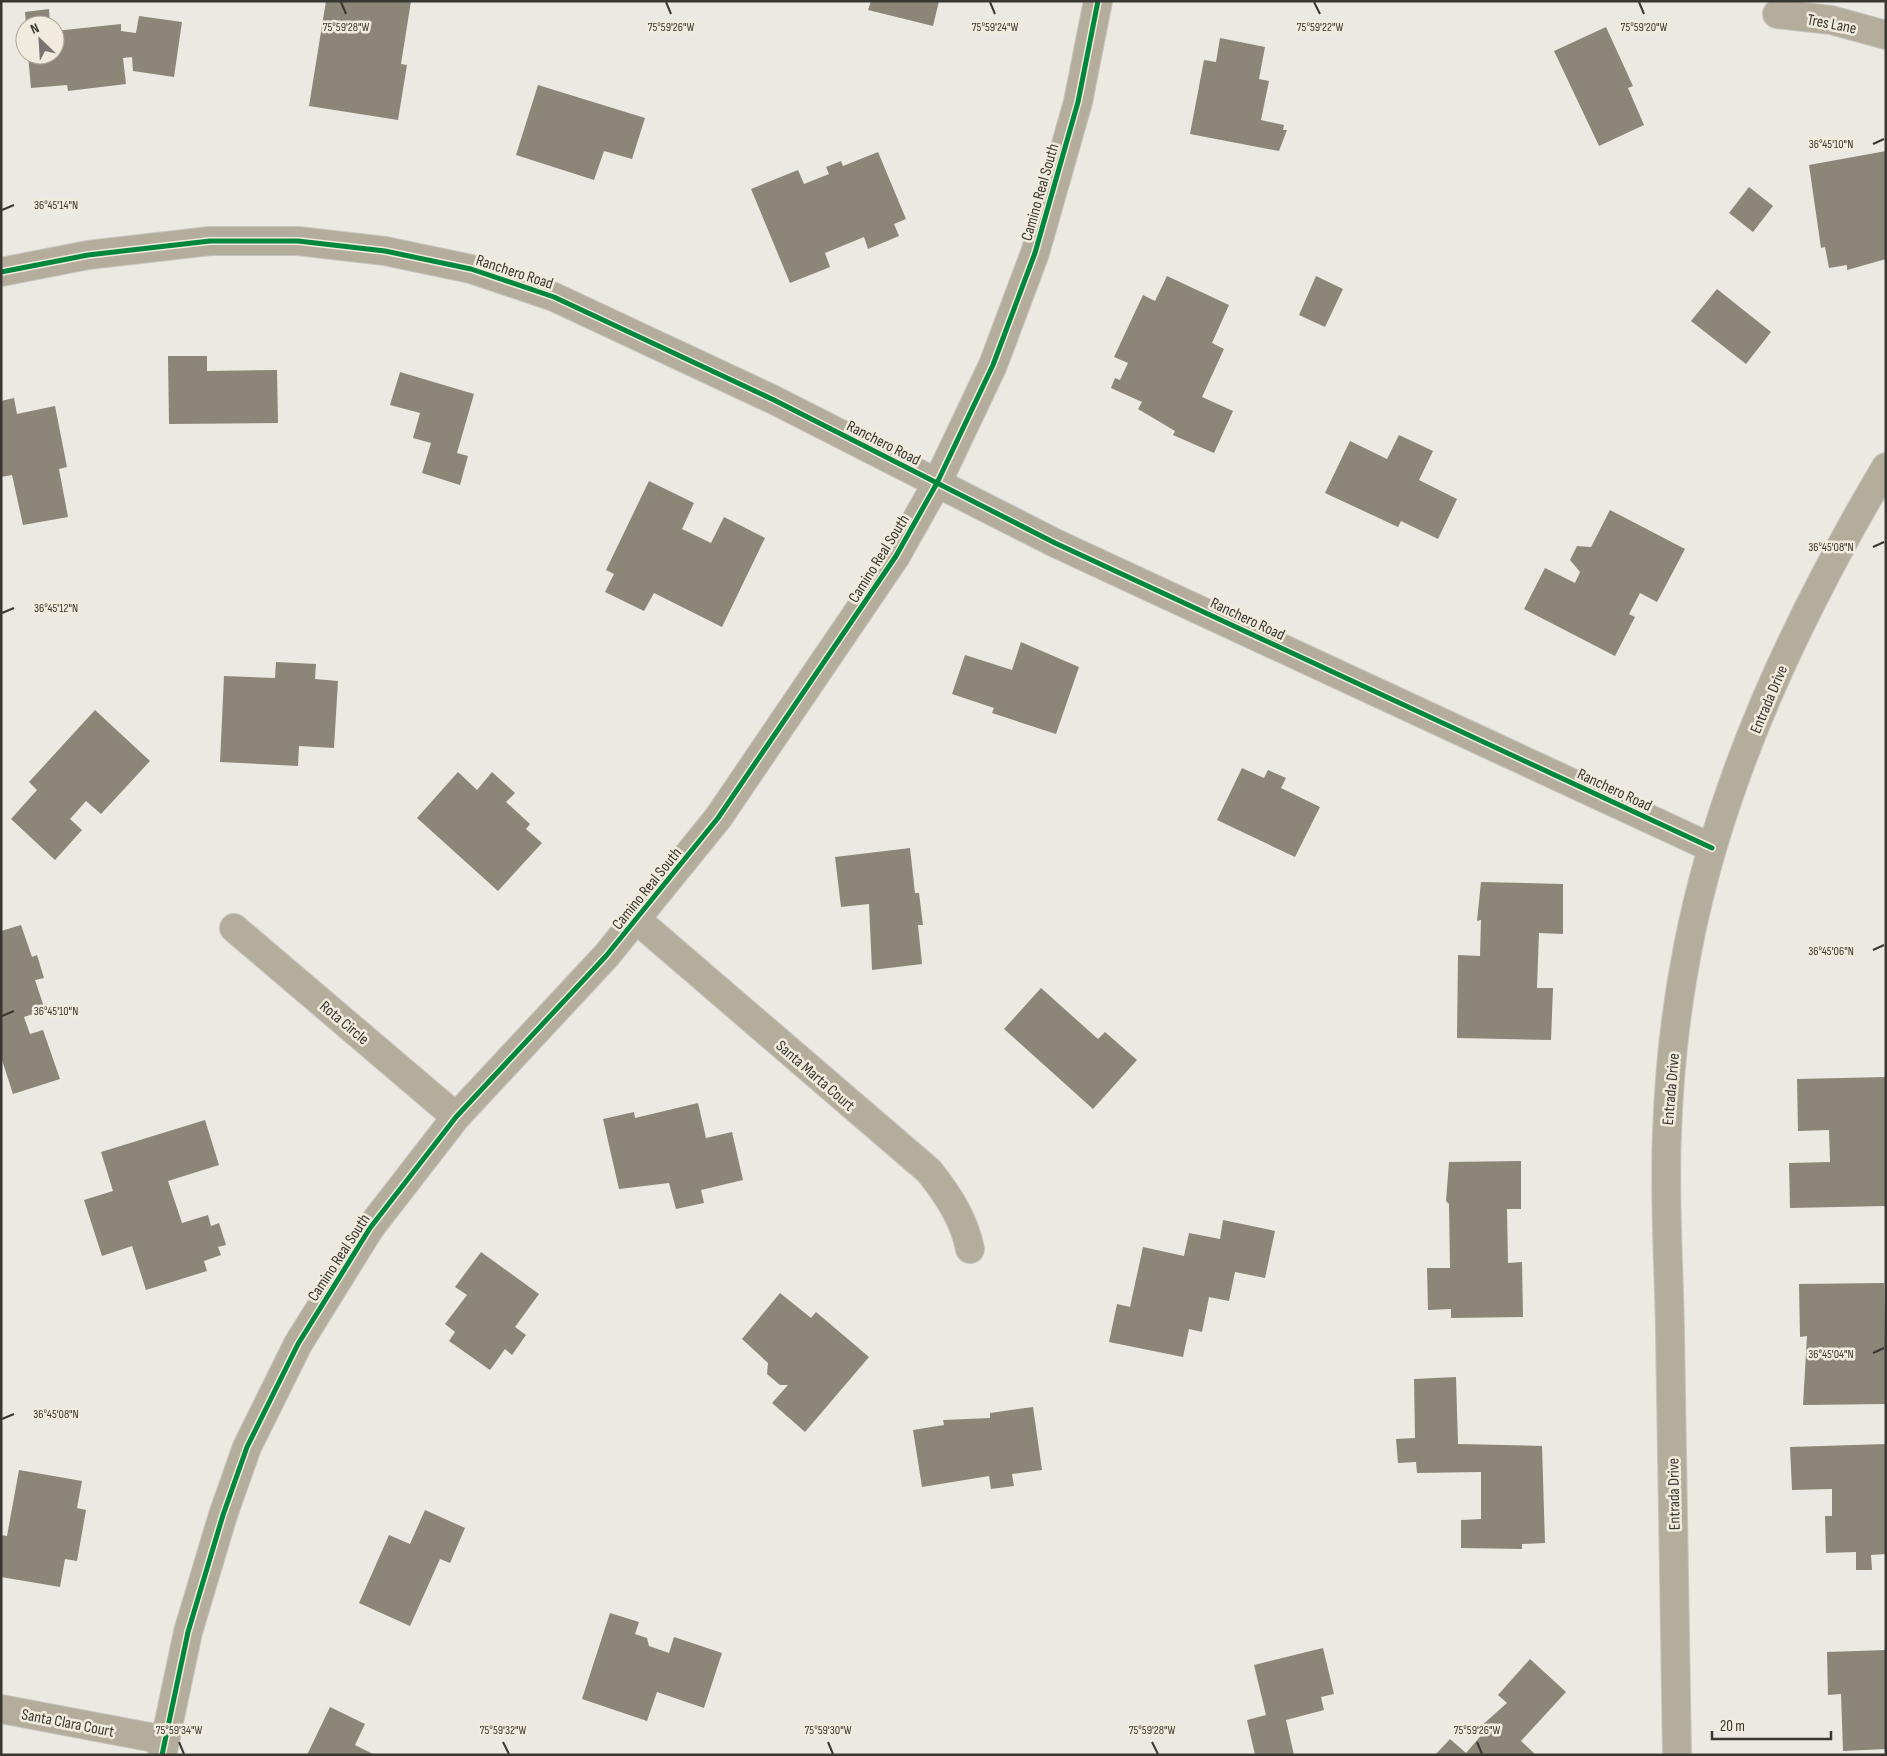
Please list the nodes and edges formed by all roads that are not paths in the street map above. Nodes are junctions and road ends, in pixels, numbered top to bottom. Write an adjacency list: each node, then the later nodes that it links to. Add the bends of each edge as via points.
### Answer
1 (1098, 1): 6 (street, Camino Real South, via 1078,102 1035,253 993,365)
2 (1777, 14): 3 (street, Tres Lane, via 1831,20)
3 (1886, 35)
4 (1, 272): 6 (street, Ranchero Road, via 88,255 210,240 298,241 385,250 471,269 554,297 774,400)
5 (1886, 467): 7 (street, Entrada Drive, via 1853,522 1791,644 1738,772)
6 (937, 483): 7 (street, Ranchero Road, via 1064,547); 8 (street, Camino Real South, via 896,556 718,818)
7 (1712, 848): 14 (street, Entrada Drive, via 1688,946 1678,1011 1667,1134)
8 (637, 920): 10 (street, Camino Real South); 11 (street, Santa Marta Court, via 929,1171 952,1200)
9 (234, 928): 10 (street, Rota Circle)
10 (456, 1117): 13 (street, Camino Real South, via 370,1228 298,1344 247,1447 222,1515 188,1632)
11 (970, 1249)
12 (1, 1709): 13 (street, Santa Clara Court)
13 (164, 1748)
14 (1677, 1755)

